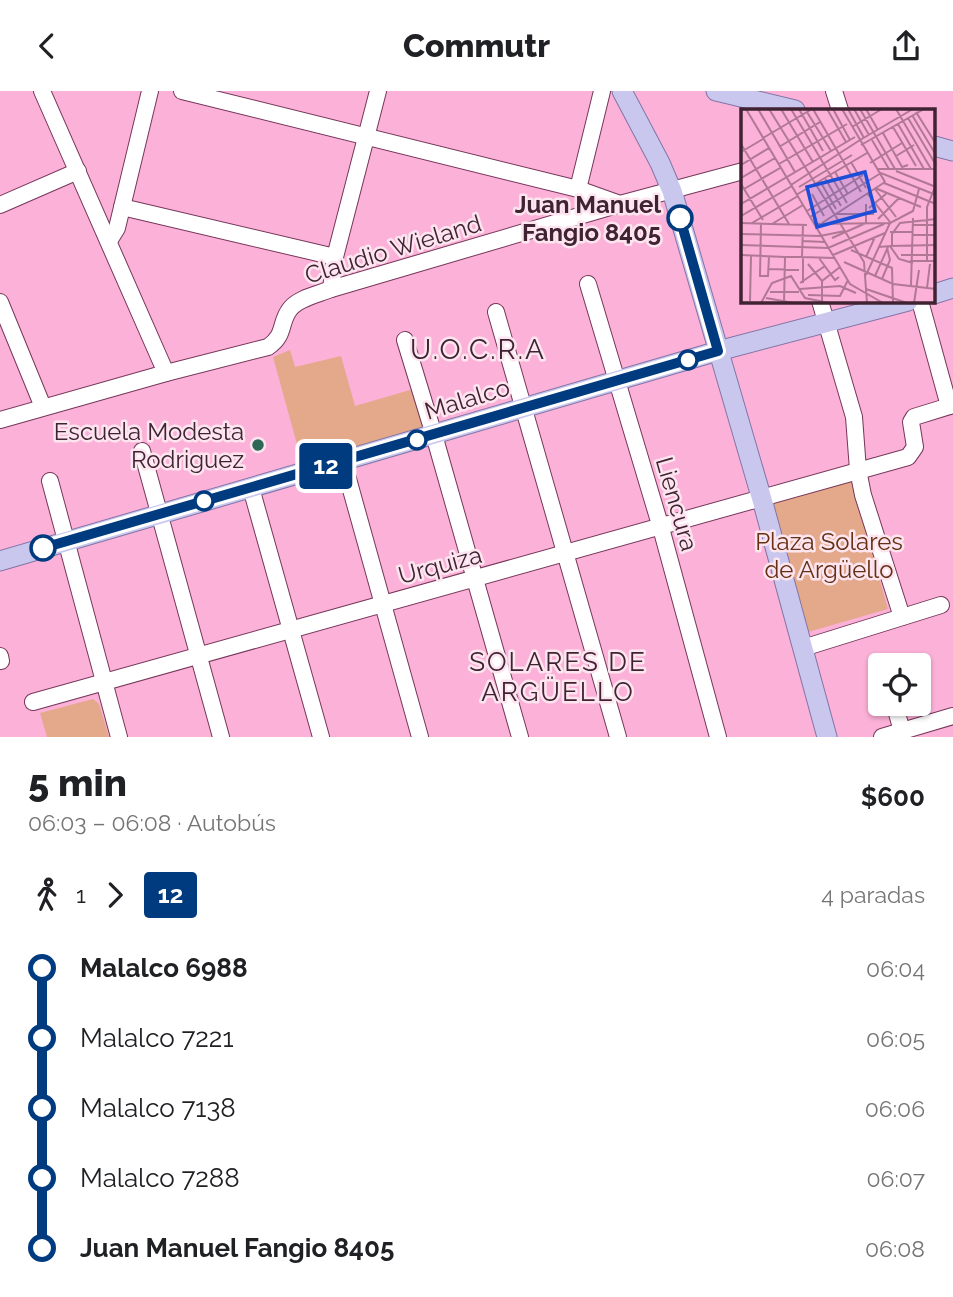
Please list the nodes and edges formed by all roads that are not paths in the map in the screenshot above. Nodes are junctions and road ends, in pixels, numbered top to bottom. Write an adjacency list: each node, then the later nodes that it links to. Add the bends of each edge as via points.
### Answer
1 (43, 91): 14 (street)
2 (150, 91): 20 (street)
3 (182, 91): 11 (street)
4 (378, 91): 11 (street)
5 (602, 91): 16 (street)
6 (622, 91): 17 (main road)
7 (716, 91): 9 (main road)
8 (834, 91): 10 (street)
9 (791, 109)
10 (840, 109)
11 (366, 137): 16 (street); 22 (street)
12 (936, 147): 13 (main road)
13 (953, 151)
14 (78, 171): 19 (street); 21 (street)
15 (741, 172): 17 (street, Claudio Wieland)
16 (578, 189): 18 (street)
17 (672, 191): 18 (street, Claudio Wieland); 34 (main road)
18 (620, 204): 25 (street, Claudio Wieland)
19 (0, 205)
20 (122, 207): 21 (street); 22 (street)
21 (109, 241): 35 (street)
22 (335, 257): 25 (street)
23 (588, 284): 36 (street, Liencura)
24 (953, 288): 26 (main road)
25 (331, 289): 35 (street, Claudio Wieland, via 295,304 280,336 268,347)
26 (936, 293)
27 (0, 302): 38 (street)
28 (821, 303): 32 (street)
29 (901, 303): 32 (main road, Malalco)
30 (921, 303): 37 (street)
31 (496, 311): 39 (street)
32 (826, 323): 34 (main road, Malalco); 44 (street, via 853,417)
33 (405, 340): 41 (street)
34 (718, 351): 36 (main road, Malalco); 47 (main road)
35 (166, 373): 38 (street, Claudio Wieland)
36 (618, 381): 39 (main road, Malalco); 49 (street, Liencura)
37 (951, 405): 44 (street, Urquiza, via 914,417 911,455)
38 (43, 407): 40 (street, Claudio Wieland)
39 (524, 408): 41 (main road, Malalco); 51 (street)
40 (0, 420)
41 (434, 435): 43 (main road, Malalco); 53 (street)
42 (142, 451): 48 (street)
43 (343, 461): 46 (main road, Malalco); 54 (street)
44 (858, 470): 47 (street, Urquiza); 56 (street)
45 (50, 481): 50 (street)
46 (251, 488): 48 (main road, Malalco); 57 (street)
47 (761, 498): 49 (street, Urquiza); 58 (main road)
48 (158, 514): 50 (main road, Malalco); 59 (street)
49 (660, 528): 51 (street, Urquiza); 71 (street, Liencura)
50 (66, 541): 52 (main road, Malalco); 60 (street)
51 (566, 554): 53 (street, Urquiza); 70 (street)
52 (0, 561)
53 (475, 579): 54 (street, Urquiza); 69 (street)
54 (383, 604): 57 (street, Urquiza); 68 (street)
55 (941, 605): 56 (street)
56 (902, 617): 58 (street)
57 (291, 630): 59 (street, Urquiza); 67 (street)
58 (803, 648): 72 (main road)
59 (198, 656): 60 (street, Urquiza); 66 (street)
60 (104, 683): 61 (street, Urquiza); 65 (street)
61 (33, 702)
62 (898, 716): 64 (street)
63 (953, 716): 64 (street)
64 (902, 731): 73 (street)
65 (119, 737)
66 (221, 737)
67 (321, 737)
68 (421, 737)
69 (520, 737)
70 (618, 737)
71 (718, 737)
72 (828, 737)
73 (882, 737)

